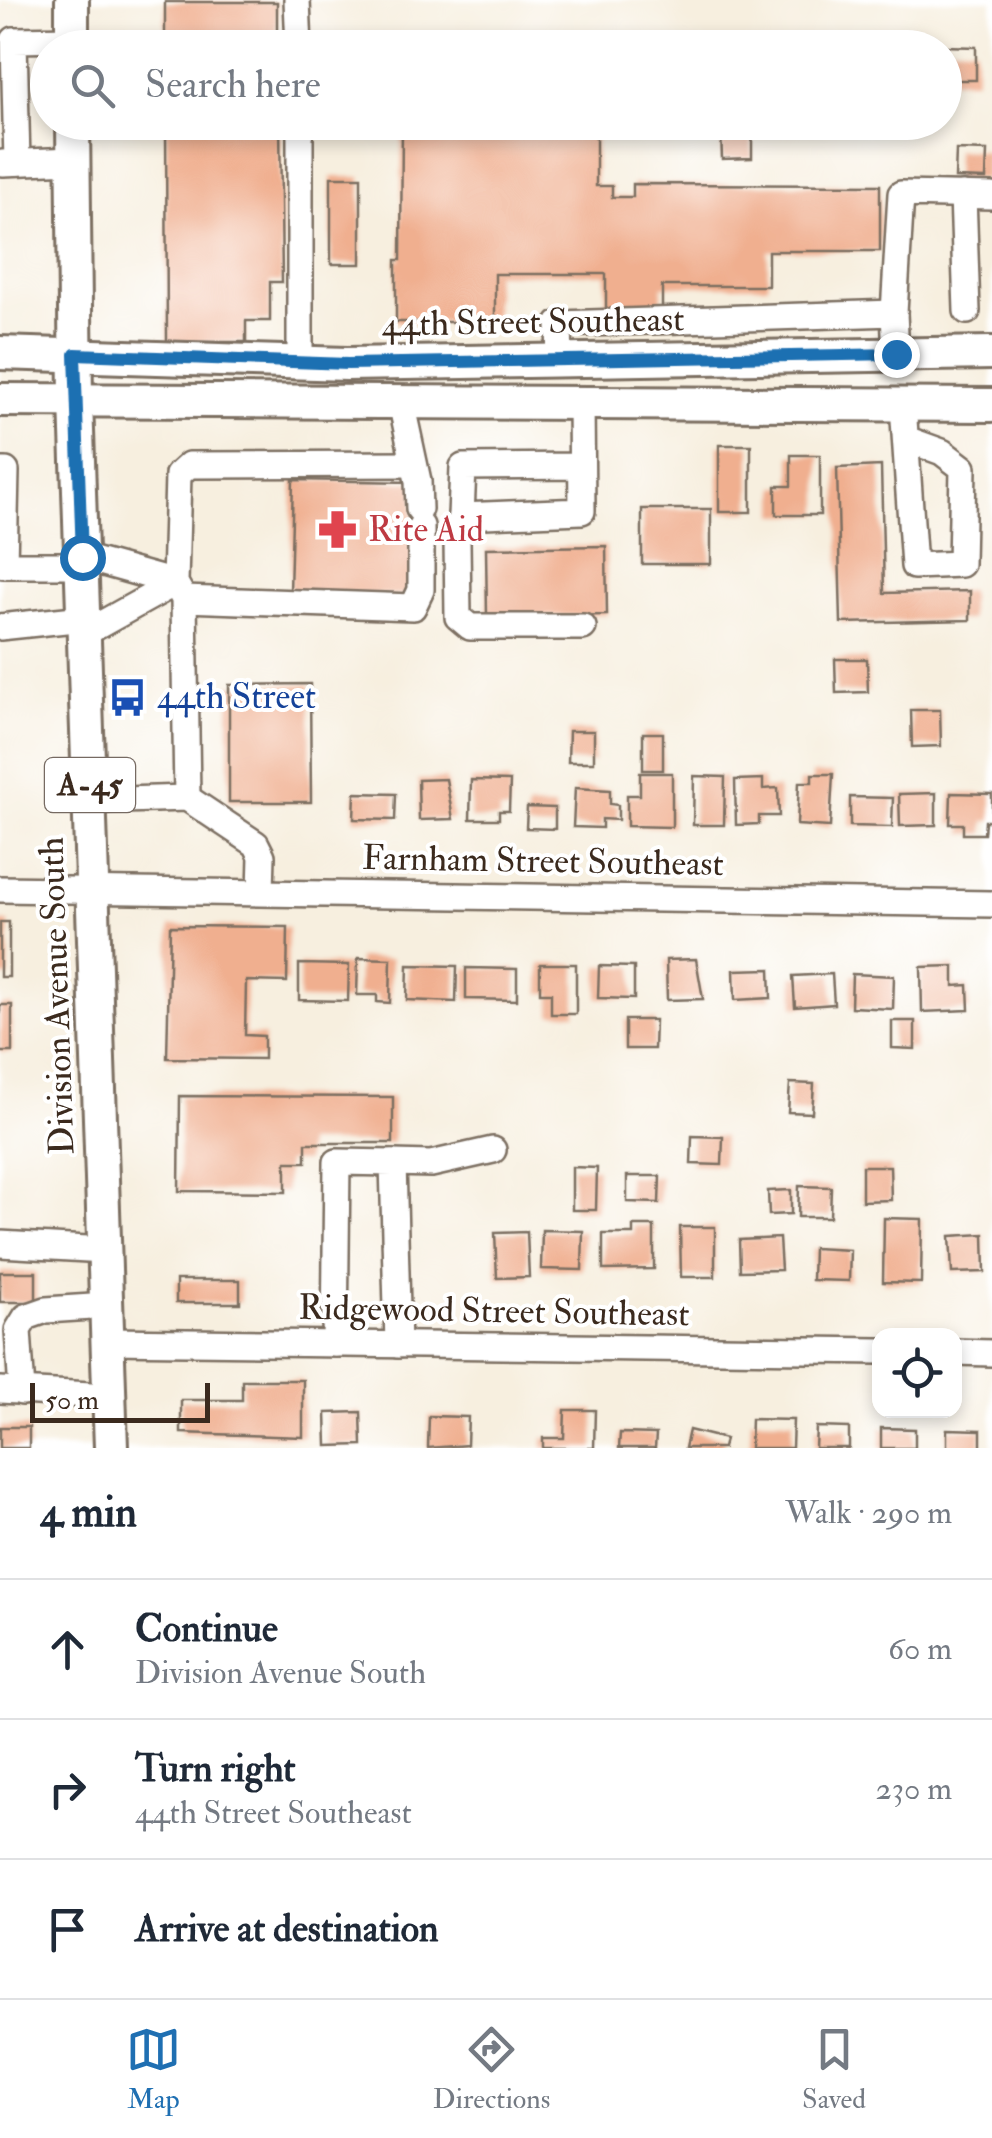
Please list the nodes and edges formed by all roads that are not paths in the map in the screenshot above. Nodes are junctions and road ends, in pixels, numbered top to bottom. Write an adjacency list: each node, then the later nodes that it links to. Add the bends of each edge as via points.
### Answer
1 (72, 0): 3 (main road)
2 (297, 0): 4 (street)
3 (72, 30)
4 (298, 30)
5 (30, 41): 9 (street, via 14,40)
6 (73, 140): 8 (main road, Division Avenue South / A-45)
7 (300, 140): 20 (street)
8 (73, 160): 9 (street); 17 (main road, Division Avenue South / A-45)
9 (9, 163)
10 (962, 195): 11 (street); 12 (street); 13 (street, via 901,194)
11 (992, 196)
12 (967, 311)
13 (894, 313): 14 (street); 18 (street)
14 (708, 319): 19 (street); 21 (street, via 559,324)
15 (992, 352): 18 (main road, 44th Street Southeast)
16 (0, 353): 17 (main road, 44th Street Southeast)
17 (75, 354): 20 (main road, 44th Street Southeast); 23 (main road, Division Avenue South / A-45)
18 (896, 354): 19 (main road, 44th Street Southeast)
19 (710, 359): 21 (main road, 44th Street Southeast)
20 (300, 362): 21 (main road, 44th Street Southeast)
21 (560, 362)
22 (0, 400): 23 (main road)
23 (76, 401): 24 (main road); 33 (main road, Division Avenue South / A-45)
24 (401, 402): 25 (main road); 31 (street)
25 (581, 403): 26 (main road); 29 (street)
26 (904, 405): 27 (main road); 28 (street)
27 (992, 405)
28 (906, 439): 28 (street, via 914,566 961,564 963,468)
29 (581, 466): 32 (street, via 582,511); 32 (street, via 463,467)
30 (0, 471): 34 (street, via 6,471)
31 (416, 472): 35 (street, via 189,465 178,475); 35 (street, via 421,590 413,607)
32 (461, 516): 38 (street, via 458,617 470,627)
33 (82, 561): 34 (street); 35 (street); 36 (main road, Division Avenue South / A-45)
34 (2, 566)
35 (179, 591): 36 (street); 39 (street)
36 (84, 626): 37 (street); 40 (main road, Division Avenue South / A-45)
37 (0, 627)
38 (583, 627)
39 (187, 798): 40 (street); 43 (street, via 256,844)
40 (91, 801): 42 (main road, Division Avenue South / A-45)
41 (0, 889): 42 (street, Farnham Street Southeast)
42 (94, 890): 43 (street, Farnham Street Southeast); 48 (main road, Division Avenue South / A-45)
43 (261, 891): 44 (street, Farnham Street Southeast)
44 (992, 904)
45 (493, 1150): 46 (street, via 431,1164)
46 (393, 1163): 51 (street, via 337,1162); 52 (street)
47 (0, 1244): 48 (street)
48 (105, 1250): 49 (main road, Division Avenue South / A-45)
49 (107, 1306): 50 (main road, Division Avenue South / A-45); 56 (street, via 26,1317 18,1330)
50 (108, 1342): 51 (street, Ridgewood Street Southeast); 57 (main road, Division Avenue South / A-45)
51 (335, 1344): 52 (street, Ridgewood Street Southeast)
52 (398, 1345): 53 (street, Ridgewood Street Southeast)
53 (872, 1352)
54 (962, 1352): 55 (street)
55 (992, 1353)
56 (11, 1391): 57 (street)
57 (110, 1396): 58 (main road, Division Avenue South / A-45)
58 (110, 1448)

